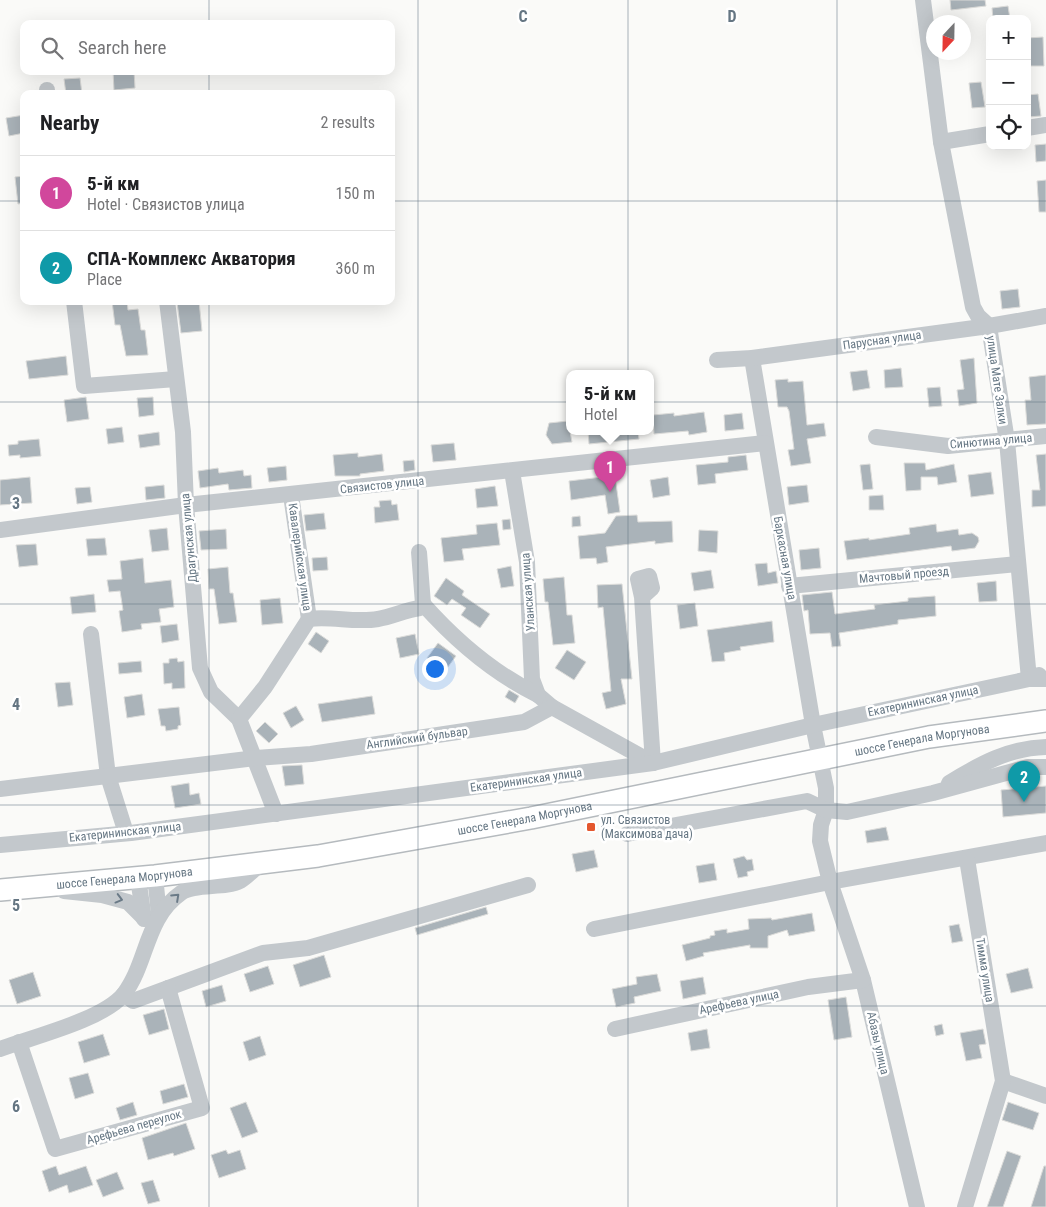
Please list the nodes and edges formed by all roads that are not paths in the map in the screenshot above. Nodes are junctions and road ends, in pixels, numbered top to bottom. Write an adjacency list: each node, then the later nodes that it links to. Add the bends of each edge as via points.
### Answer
1 (923, 0): 5 (street, улица Мате Залки)
2 (1046, 125): 3 (street)
3 (1031, 127)
4 (986, 135): 5 (street)
5 (941, 142): 9 (street, улица Мате Залки, via 973,307)
6 (74, 305): 12 (street, via 84,386)
7 (167, 305): 12 (street, Драгунская улица)
8 (1046, 316): 9 (street, Парусная улица)
9 (989, 326): 10 (street, Парусная улица); 15 (street, улица Мате Залки)
10 (752, 358): 11 (street, Парусная улица); 16 (street, Баркасная улица)
11 (717, 360)
12 (176, 379): 19 (street, Драгунская улица, via 183,432)
13 (1046, 436): 15 (street, Синютина улица)
14 (876, 437): 15 (street, Синютина улица, via 948,446)
15 (1007, 441): 22 (street, улица Мате Залки)
16 (765, 443): 17 (street, Связистов улица); 23 (street, Баркасная улица)
17 (512, 470): 18 (street, Связистов улица); 31 (street, Уланская улица, via 527,562 532,679)
18 (291, 495): 19 (street, Связистов улица); 26 (street, Кавалерийская улица)
19 (186, 505): 20 (street, Связистов улица); 33 (street, Драгунская улица, via 200,668 211,692)
20 (0, 530)
21 (419, 552): 25 (street)
22 (1018, 564): 23 (street, Мачтовый проезд); 29 (street, улица Мате Залки)
23 (790, 586): 35 (street, Баркасная улица)
24 (642, 597): 39 (street)
25 (423, 604): 26 (street, Кавалерийская улица, via 420,608 379,619); 31 (street, via 462,646)
26 (309, 619): 33 (street, Кавалерийская улица, via 265,687)
27 (91, 634): 41 (street)
28 (1046, 672): 29 (street)
29 (1029, 679): 30 (street, Екатерининская улица); 35 (street, Екатерининская улица)
30 (1046, 679)
31 (538, 695): 32 (street)
32 (552, 707): 37 (street, Английский бульвар, via 524,722 311,754); 39 (street)
33 (239, 719): 37 (street, Драгунская улица)
34 (1046, 721): 38 (main road, шоссе Генерала Моргунова, via 929,737)
35 (813, 725): 38 (street, Баркасная улица); 39 (street, Екатерининская улица)
36 (1046, 747): 43 (street, via 1025,748 990,760)
37 (256, 758): 41 (street, Английский бульвар); 45 (street, Драгунская улица)
38 (822, 758): 44 (street, Баркасная улица); 51 (main road, шоссе Генерала Моргунова, via 531,818)
39 (652, 763): 45 (street, Екатерининская улица)
40 (1046, 767): 43 (street, via 1028,768)
41 (108, 776): 42 (street, Английский бульвар); 46 (street)
42 (0, 789)
43 (932, 793): 44 (street, via 846,812)
44 (826, 810): 47 (street, via 807,801); 53 (street, Абазы улица, via 820,841)
45 (276, 814): 46 (street, Екатерининская улица)
46 (126, 833): 49 (street, Екатерининская улица)
47 (627, 834)
48 (1046, 843): 50 (street)
49 (0, 846)
50 (967, 859): 53 (street); 65 (street, Тимма улица)
51 (260, 864): 52 (main road, шоссе Генерала Моргунова); 57 (street, one-way to 51, via 182,892 240,881)
52 (147, 877): 55 (main road, шоссе Генерала Моргунова); 57 (street)
53 (830, 882): 58 (street); 59 (street, Абазы улица)
54 (528, 885): 60 (street, via 308,948 263,953)
55 (36, 888): 56 (main road, шоссе Генерала Моргунова); 57 (street, one-way to 57, via 102,895 128,902)
56 (0, 890)
57 (151, 916): 61 (street, via 140,963)
58 (594, 929)
59 (863, 980): 62 (street, Арефьева улица, via 808,987); 67 (street, Абазы улица)
60 (168, 988): 61 (street, via 134,1001); 63 (street, Арефьева переулок, via 202,1108 55,1149)
61 (124, 994): 63 (street, via 95,1015)
62 (615, 1029)
63 (19, 1042): 64 (street)
64 (0, 1049)
65 (1003, 1082): 66 (street); 68 (street, Тимма улица)
66 (1046, 1096)
67 (918, 1207)
68 (965, 1207)

